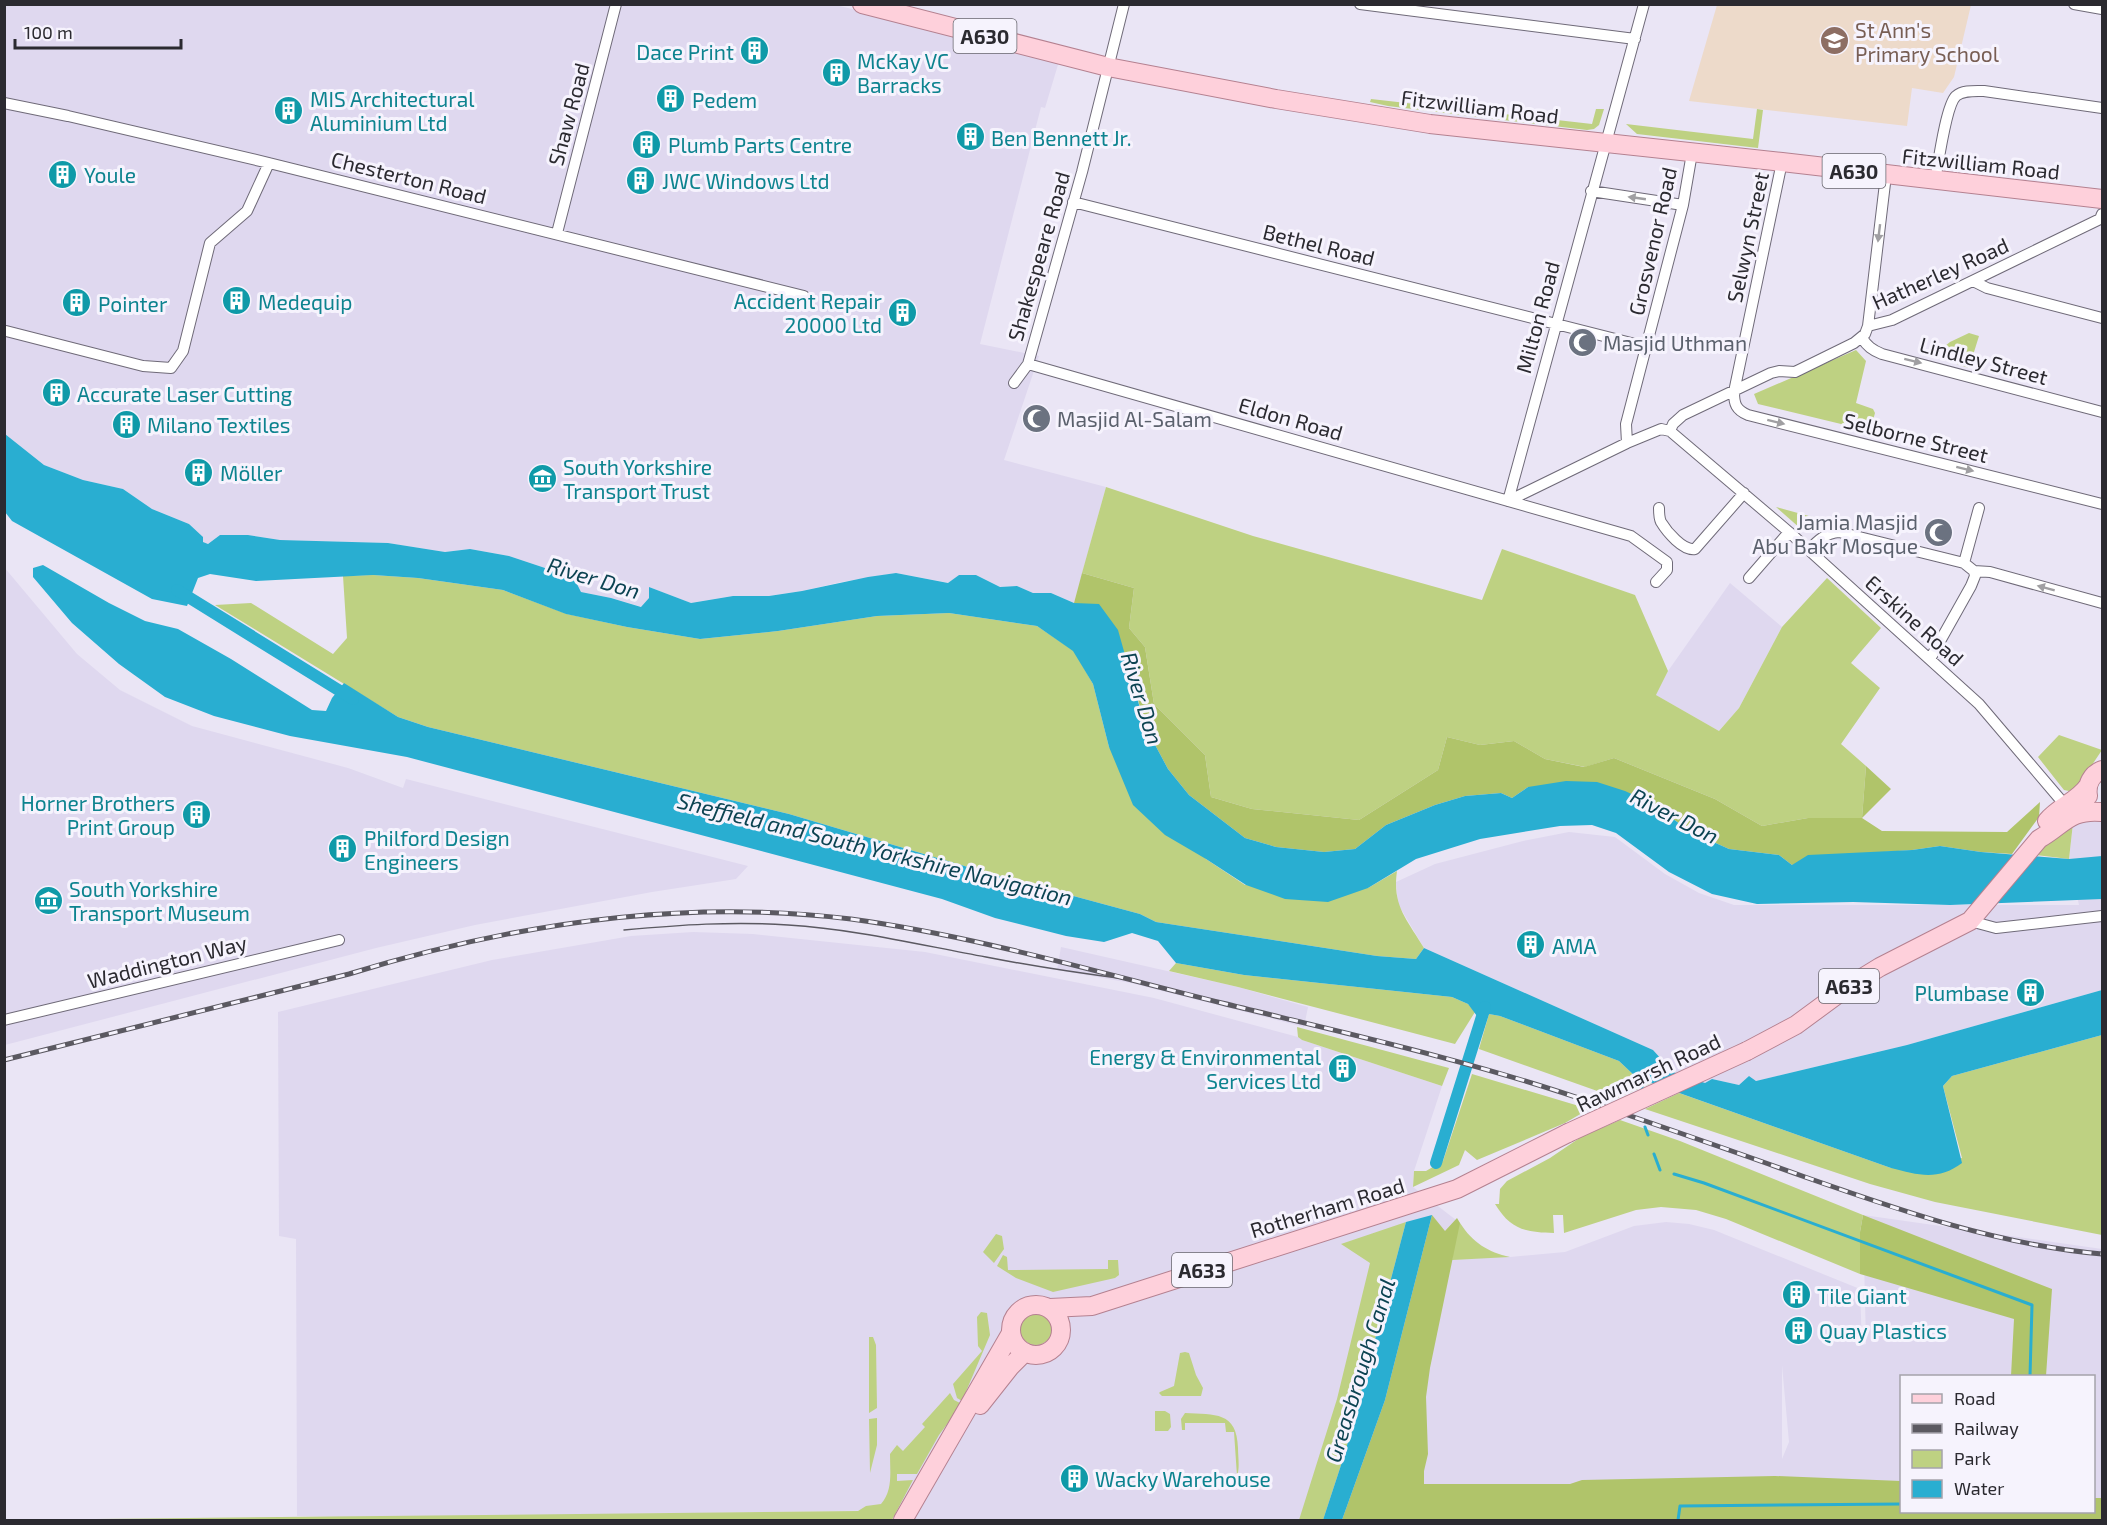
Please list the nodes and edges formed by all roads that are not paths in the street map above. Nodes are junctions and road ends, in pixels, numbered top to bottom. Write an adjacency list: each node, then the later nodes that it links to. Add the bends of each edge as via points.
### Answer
1 (616, 4): 23 (street, Shaw Road)
2 (862, 4): 9 (main road, Fitzwilliam Road / A630)
3 (1124, 4): 9 (street, Shakespeare Road)
4 (1360, 4): 8 (street)
5 (1644, 4): 8 (street, Milton Road)
6 (2074, 4): 7 (street)
7 (2103, 9)
8 (1635, 39): 12 (street, Milton Road)
9 (1107, 67): 12 (main road, Fitzwilliam Road / A630, via 1411,121); 20 (street, Shakespeare Road)
10 (4, 103): 15 (street, Chesterton Road)
11 (2103, 108): 17 (street, via 1983,91 1957,94 1949,107)
12 (1605, 144): 13 (main road, Fitzwilliam Road / A630); 18 (street, Milton Road)
13 (1692, 153): 14 (main road, Fitzwilliam Road / A630); 21 (street, Grosvenor Road)
14 (1782, 162): 16 (main road, Fitzwilliam Road / A630); 34 (street, Selwyn Street)
15 (269, 163): 23 (street, Chesterton Road); 29 (street, via 247,212 210,243 183,351 171,368 143,366)
16 (1886, 175): 17 (main road, Fitzwilliam Road / A630); 28 (street, one-way to 28)
17 (1935, 181): 19 (main road, Fitzwilliam Road / A630)
18 (1592, 191): 21 (street, one-way to 18); 27 (street, Milton Road)
19 (2103, 199)
20 (1073, 202): 27 (street, Bethel Road); 32 (street, Shakespeare Road)
21 (1683, 205): 31 (street, Grosvenor Road)
22 (2103, 214): 24 (street, Hatherley Road, via 2100,219)
23 (557, 233): 25 (street, Chesterton Road)
24 (1973, 281): 26 (street); 28 (street, Hatherley Road, via 1892,320)
25 (804, 296)
26 (2103, 318)
27 (1556, 324): 31 (street, Bethel Road); 39 (street, Milton Road)
28 (1868, 326): 30 (street, Hatherley Road)
29 (6, 331)
30 (1862, 338): 34 (street, Hatherley Road, via 1794,372 1771,373); 35 (street, Lindley Street, one-way to 35, via 1882,354)
31 (1647, 347): 37 (street, Grosvenor Road, via 1626,424)
32 (1028, 364): 33 (street, Shakespeare Road); 39 (street, Eldon Road)
33 (1014, 383)
34 (1734, 392): 36 (street, Hatherley Road, via 1683,415); 40 (street, Selborne Street, one-way to 40, via 1735,405 1748,415)
35 (2103, 412)
36 (1670, 431): 37 (street, via 1661,429); 38 (street, Erskine Road)
37 (1628, 443): 39 (street)
38 (1744, 493): 41 (street, via 1695,549 1685,547 1661,523); 43 (street, Erskine Road)
39 (1508, 501): 48 (street, Eldon Road, via 1638,539 1667,561 1667,570)
40 (2103, 504)
41 (1659, 508)
42 (1979, 508): 45 (street)
43 (1789, 532): 44 (street, Erskine Road); 47 (street)
44 (1809, 550): 45 (street, via 1820,539 1839,532); 50 (street, Erskine Road)
45 (1964, 563): 46 (street)
46 (1974, 571): 49 (street, one-way to 46); 50 (street, via 1971,585)
47 (1749, 578)
48 (1656, 582)
49 (2103, 603)
50 (1930, 658): 52 (street, Erskine Road, via 1996,722)
51 (2098, 774): 52 (main road, A633); 53 (main road, A633, via 2090,801)
52 (2065, 805): 54 (main road, A633, via 2041,829)
53 (2103, 812): 54 (main road, A633, via 2091,811 2063,820)
54 (2035, 844): 56 (main road, A633)
55 (2103, 916): 56 (street, via 1996,928)
56 (1970, 921): 59 (main road, Rawmarsh Road / A633, bridge, via 1880,967 1796,1025 1747,1051)
57 (339, 940): 58 (street, Waddington Way)
58 (4, 1020)
59 (1568, 1133): 60 (main road, Rotherham Road / A633, via 1449,1192)
60 (1092, 1306): 61 (main road, Rotherham Road / A633); 62 (main road, Rotherham Road / A633)
61 (1050, 1308): 62 (main road); 63 (main road, Rotherham Road / A633, via 1025,1307 1014,1319)
62 (1062, 1331): 64 (main road, Rotherham Road / A633, via 1050,1350 1037,1355)
63 (1011, 1333): 64 (main road, via 1018,1348); 65 (main road, Rotherham Road / A633)
64 (1025, 1352): 65 (main road, Rotherham Road / A633)
65 (938, 1458): 66 (main road, Rotherham Road / A633)
66 (903, 1521)

